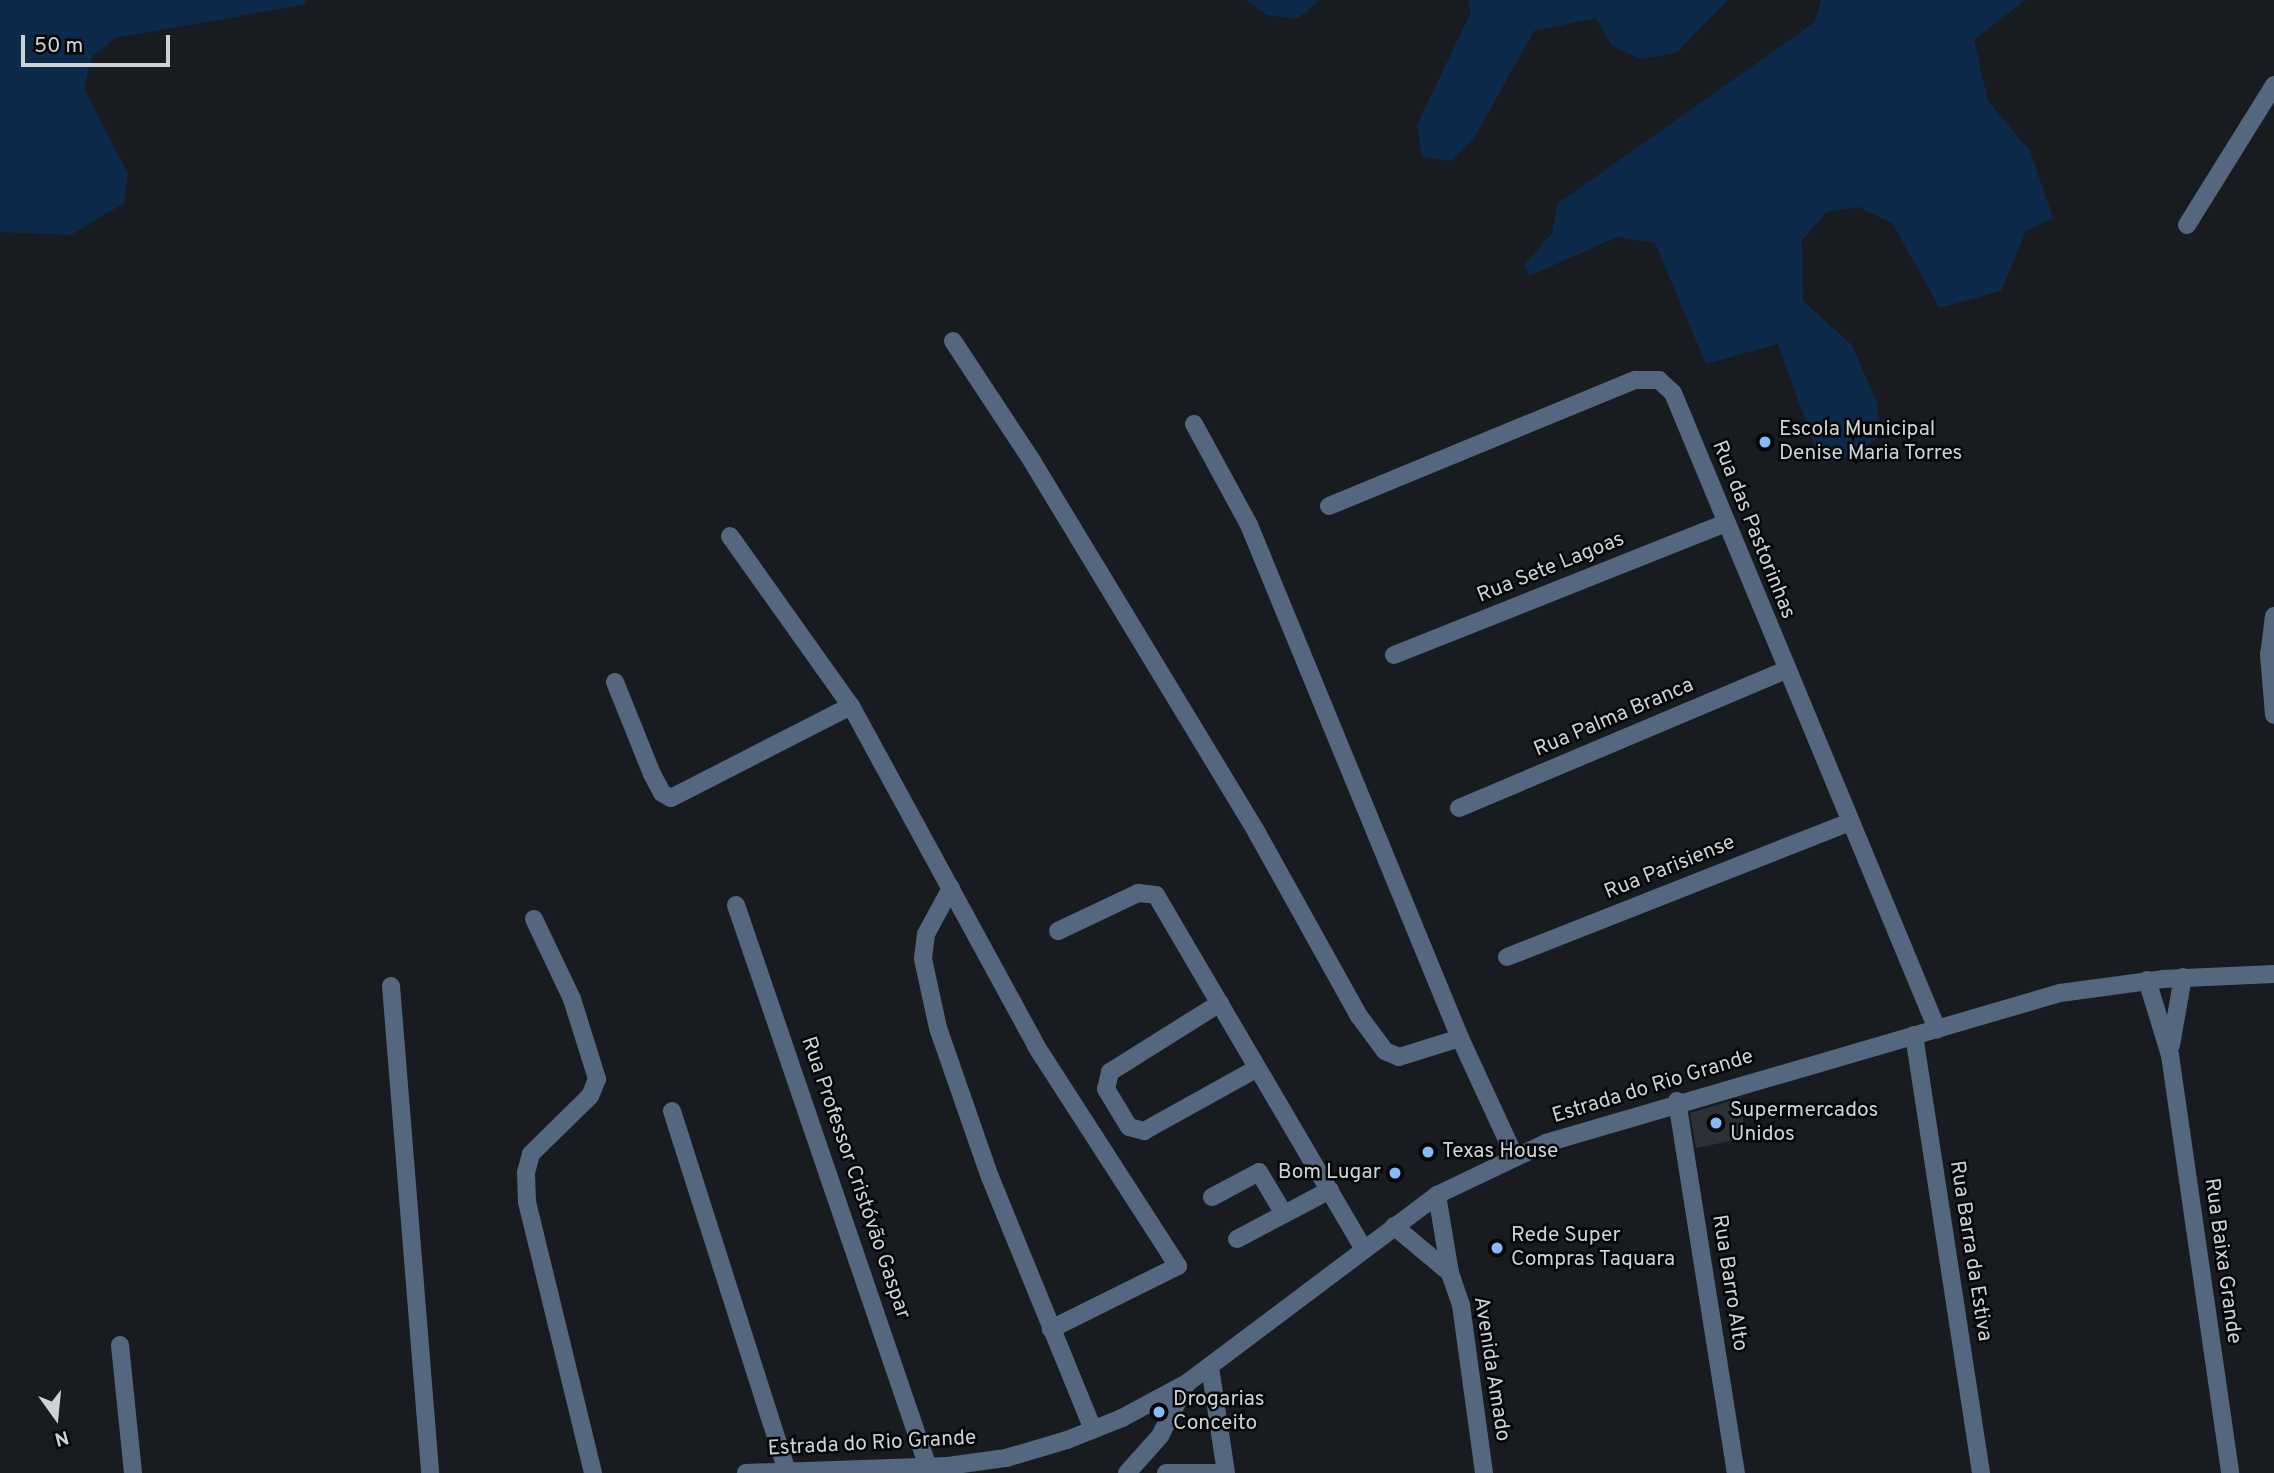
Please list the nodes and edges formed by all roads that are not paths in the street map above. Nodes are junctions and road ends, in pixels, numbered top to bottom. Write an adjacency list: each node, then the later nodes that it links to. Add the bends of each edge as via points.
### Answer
1 (2274, 85): 2 (street)
2 (2187, 225)
3 (953, 341): 28 (street, via 1032,461 1256,832 1365,1025 1385,1051 1399,1057)
4 (1194, 424): 28 (street, via 1249,525)
5 (1329, 506): 6 (street, Rua das Pastorinhas, via 1635,380 1659,380 1673,393)
6 (1726, 523): 9 (street, Rua Sete Lagoas); 10 (street, Rua das Pastorinhas)
7 (730, 536): 12 (street)
8 (2274, 616): 13 (street, via 2269,654)
9 (1394, 655)
10 (1786, 670): 14 (street, Rua Palma Branca); 15 (street, Rua das Pastorinhas)
11 (615, 682): 12 (street, via 652,774 662,793 671,798)
12 (851, 706): 16 (street)
13 (2274, 715)
14 (1459, 808)
15 (1850, 822): 20 (street, Rua Parisiense); 26 (street, Rua das Pastorinhas)
16 (951, 888): 42 (street, via 926,933 923,959 938,1028 990,1177); 42 (street, via 1077,1115 1178,1266)
17 (736, 905): 48 (street, Rua Professor Cristóvão Gaspar)
18 (534, 919): 53 (street, via 572,999 597,1079 590,1096 531,1154 526,1173 527,1202)
19 (1058, 931): 25 (street, via 1139,893 1156,895)
20 (1507, 957)
21 (2274, 974): 22 (street, Estrada do Rio Grande)
22 (2183, 977): 23 (street, Estrada do Rio Grande); 29 (street, Rua Baixa Grande)
23 (2147, 980): 26 (street, Estrada do Rio Grande, via 2060,993); 29 (street, Rua Baixa Grande)
24 (391, 986): 52 (street)
25 (1220, 1003): 30 (street); 30 (street, via 1110,1072 1106,1090 1129,1126 1144,1131)
26 (1937, 1029): 27 (street, Estrada do Rio Grande)
27 (1914, 1035): 31 (street, Estrada do Rio Grande); 62 (street, Rua Barra da Estiva)
28 (1460, 1038): 33 (street)
29 (2170, 1055): 63 (street, Rua Baixa Grande)
30 (1256, 1069): 34 (street)
31 (1677, 1101): 33 (street, Estrada do Rio Grande); 61 (street, Rua Barro Alto)
32 (672, 1111): 50 (street)
33 (1515, 1157): 35 (street, Estrada do Rio Grande)
34 (1330, 1190): 37 (street); 40 (street)
35 (1437, 1195): 38 (street, Estrada do Rio Grande); 41 (street, Avenida Amado)
36 (1212, 1197): 37 (street, via 1259,1172)
37 (1284, 1214): 39 (street)
38 (1394, 1226): 40 (street, Estrada do Rio Grande); 41 (street, Avenida Amado)
39 (1237, 1239)
40 (1364, 1248): 44 (street, Estrada do Rio Grande)
41 (1450, 1273): 60 (street, Avenida Amado, via 1461,1305)
42 (1051, 1329): 46 (street)
43 (120, 1345): 51 (street)
44 (1210, 1367): 45 (street, Estrada do Rio Grande); 59 (street)
45 (1187, 1383): 46 (street, Estrada do Rio Grande); 56 (street, via 1160,1436)
46 (1093, 1430): 49 (street, Estrada do Rio Grande)
47 (948, 1466): 48 (street, Estrada do Rio Grande); 49 (street, Estrada do Rio Grande); 55 (street)
48 (928, 1467): 50 (street, Estrada do Rio Grande)
49 (980, 1467)
50 (787, 1471): 54 (street, Estrada do Rio Grande)
51 (133, 1473)
52 (430, 1473)
53 (593, 1473)
54 (746, 1473)
55 (967, 1473)
56 (1127, 1473)
57 (1166, 1473): 58 (street)
58 (1218, 1473)
59 (1226, 1473)
60 (1484, 1473)
61 (1736, 1473)
62 (1981, 1473)
63 (2230, 1473)

